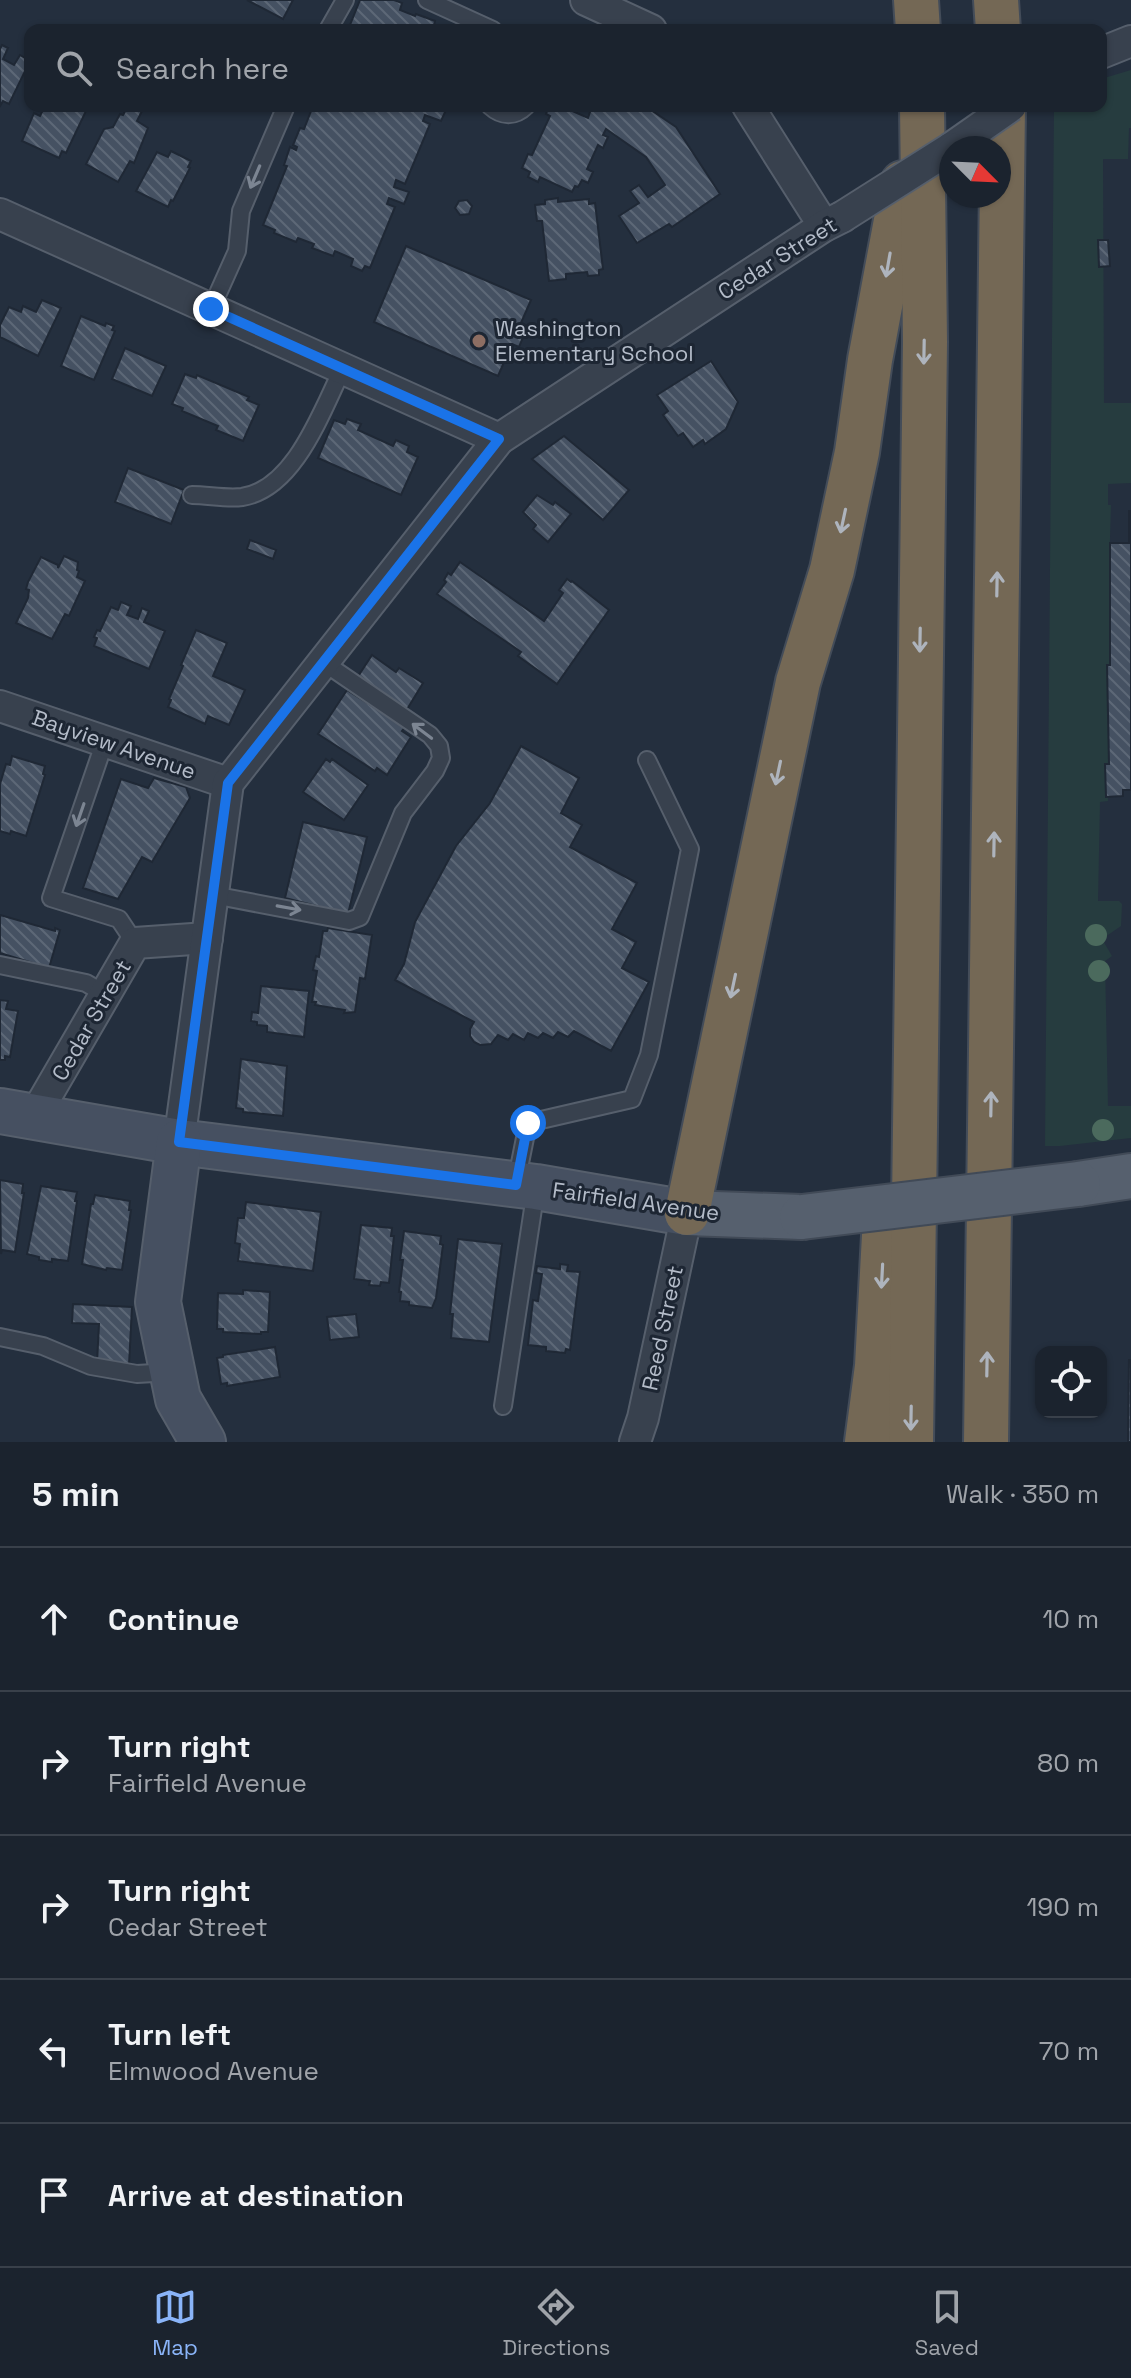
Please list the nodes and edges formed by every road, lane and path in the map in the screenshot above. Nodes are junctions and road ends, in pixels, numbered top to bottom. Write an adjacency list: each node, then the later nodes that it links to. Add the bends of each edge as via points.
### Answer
1 (345, 0): 6 (lane)
2 (427, 0): 7 (lane)
3 (586, 0): 8 (street)
4 (916, 0): 9 (highway)
5 (996, 0): 10 (highway)
6 (331, 24)
7 (480, 24)
8 (638, 24)
9 (918, 24)
10 (998, 24)
11 (1131, 41): 12 (street)
12 (1107, 51)
13 (283, 112): 25 (lane, one-way to 25, via 241,211 237,251)
14 (496, 112): 15 (lane)
15 (515, 112)
16 (752, 112): 24 (street)
17 (919, 112): 44 (highway, one-way to 44, via 836,555 798,682)
18 (920, 112): 33 (highway, one-way to 33, via 925,342)
19 (1002, 112): 21 (street, Cedar Street, bridge)
20 (1003, 112): 52 (highway, one-way to 20)
21 (968, 136)
22 (939, 155): 24 (street, Cedar Street, bridge)
23 (0, 214): 25 (street)
24 (833, 221): 27 (street, Cedar Street)
25 (211, 309): 26 (street)
26 (343, 368): 27 (street); 28 (lane, via 308,439 281,477 241,497)
27 (499, 439): 29 (street, Cedar Street)
28 (192, 495)
29 (323, 662): 34 (street, Cedar Street); 35 (lane, one-way to 29, via 349,921 360,917 403,813 435,771 441,758 430,735)
30 (0, 706): 31 (street, Bayview Avenue)
31 (105, 741): 34 (street, Bayview Avenue); 37 (lane, one-way to 37, via 51,898 119,919)
32 (647, 760): 43 (lane, via 690,849 649,1055 632,1099 528,1123)
33 (918, 780): 50 (highway, one-way to 50, via 877,1366); 51 (highway, one-way to 51)
34 (228, 783): 35 (street)
35 (213, 895): 36 (street)
36 (207, 938): 37 (street, Cedar Street); 41 (street)
37 (135, 943): 39 (street, Cedar Street)
38 (0, 965): 39 (lane, via 86,983)
39 (105, 994): 40 (street, Cedar Street)
40 (17, 1114): 41 (main road, Fairfield Avenue)
41 (179, 1142): 43 (main road, Fairfield Avenue); 46 (main road, via 158,1302)
42 (1131, 1176): 44 (main road, Fairfield Avenue, bridge, via 802,1217)
43 (526, 1186): 44 (main road, Fairfield Avenue); 47 (lane)
44 (687, 1213): 49 (street, Reed Street)
45 (0, 1337): 46 (lane, via 43,1346 91,1366 137,1374)
46 (173, 1372): 48 (main road, via 178,1399)
47 (503, 1406)
48 (203, 1442)
49 (635, 1442)
50 (867, 1442)
51 (911, 1442)
52 (986, 1442)

